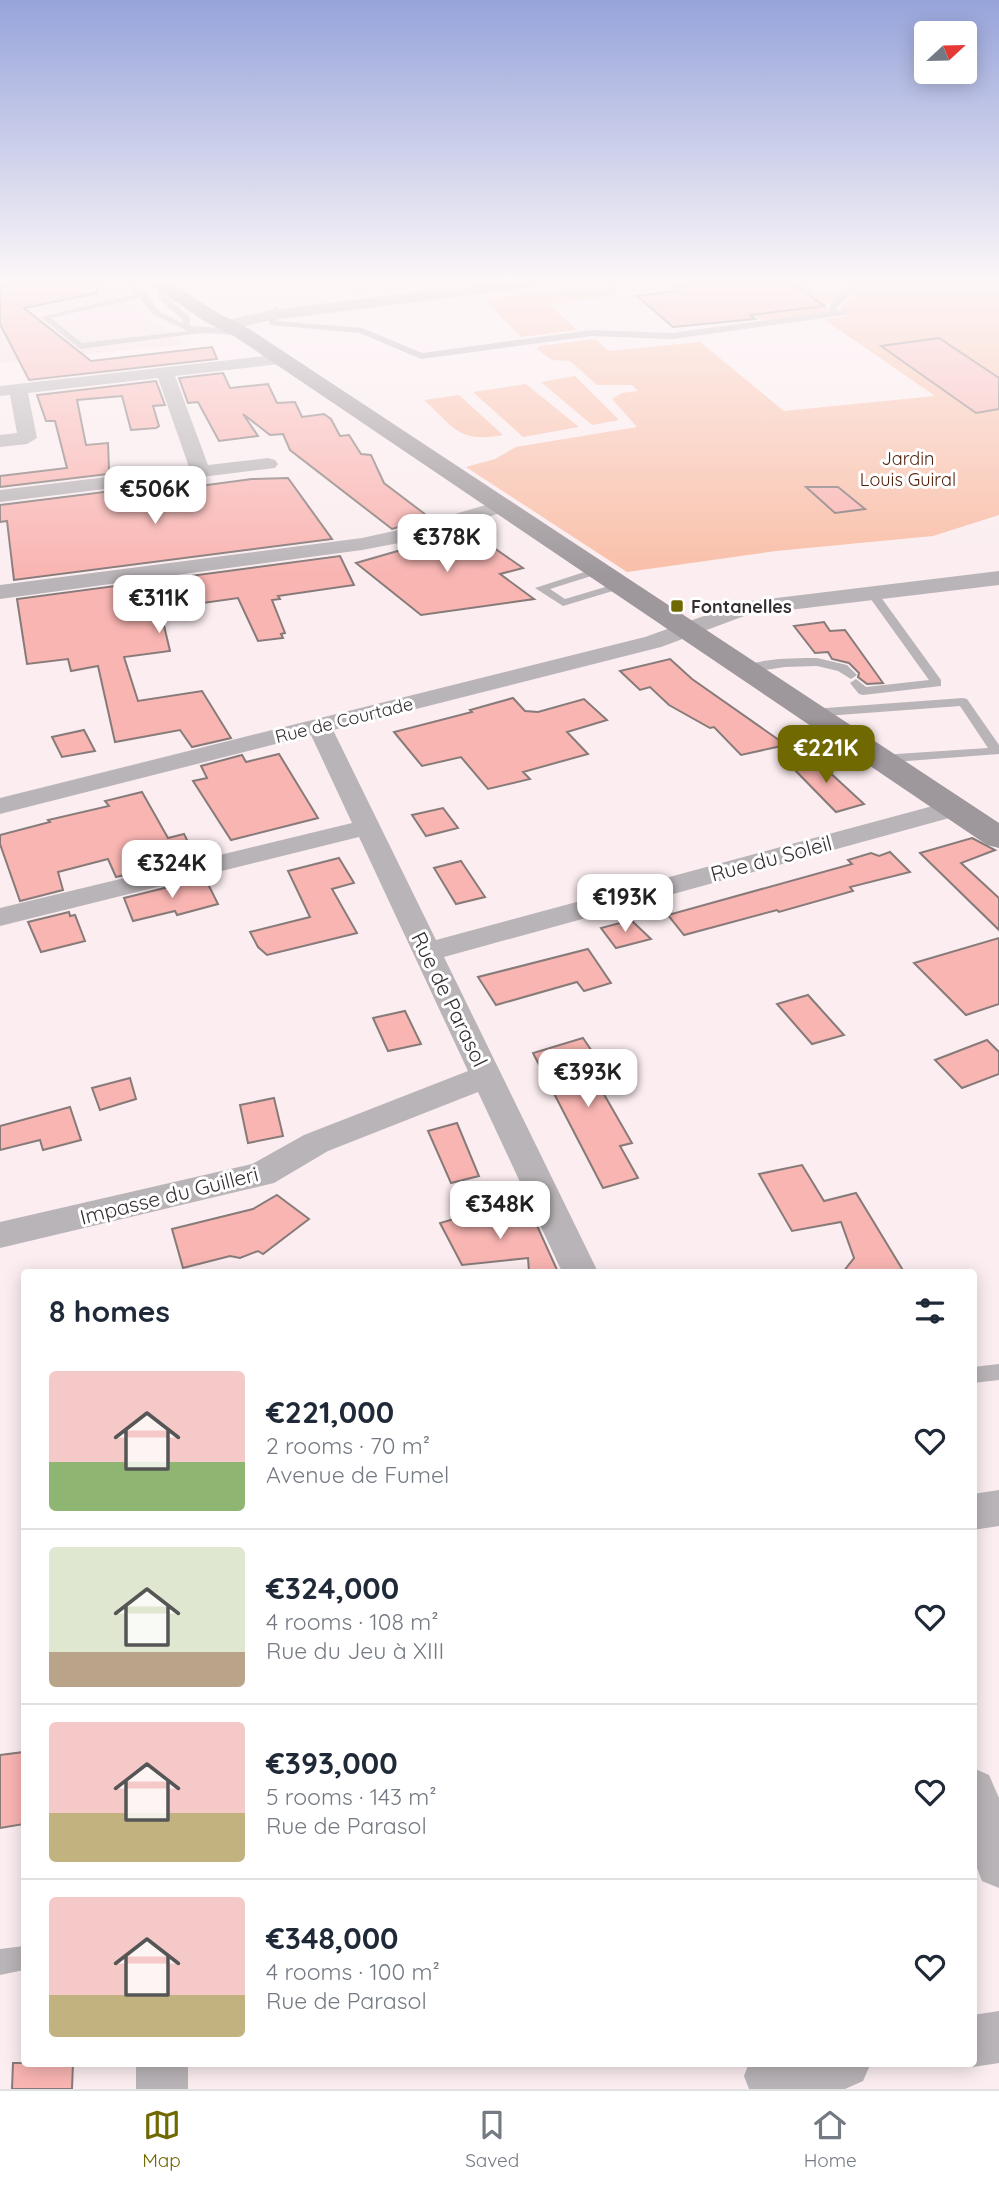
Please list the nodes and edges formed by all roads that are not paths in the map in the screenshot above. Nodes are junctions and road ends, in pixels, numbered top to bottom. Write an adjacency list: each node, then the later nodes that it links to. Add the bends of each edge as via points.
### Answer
1 (105, 379): 4 (street)
2 (167, 379): 7 (street)
3 (313, 379): 9 (main road)
4 (9, 390): 5 (street, via 27,438)
5 (0, 441)
6 (268, 464): 7 (street)
7 (201, 472): 8 (street)
8 (0, 496)
9 (503, 506): 10 (main road); 13 (street, via 362,544)
10 (600, 570): 12 (main road); 12 (lane, via 541,588 563,603)
11 (999, 578): 14 (street, Rue de Courtade)
12 (622, 585): 15 (main road)
13 (0, 592)
14 (871, 592): 15 (street, Rue de Courtade, via 743,608); 16 (lane, via 937,682 863,691 847,669 828,663 784,662)
15 (688, 631): 16 (main road); 18 (street, Rue de Courtade)
16 (745, 669): 17 (main road)
17 (812, 713): 19 (main road); 19 (lane, via 963,702 997,751)
18 (318, 726): 20 (street, Rue de Courtade); 22 (street, Rue de Parasol)
19 (881, 759): 21 (main road)
20 (0, 806)
21 (955, 808): 23 (main road); 25 (street, Rue du Soleil)
22 (367, 827): 24 (street); 25 (street, Rue de Parasol)
23 (999, 838)
24 (0, 917)
25 (426, 952): 26 (street, Rue de Parasol)
26 (487, 1076): 27 (street, Impasse du Guilleri, via 316,1143 262,1174); 28 (street, Rue de Parasol)
27 (0, 1235)
28 (579, 1269)
29 (999, 1373): 30 (lane)
30 (977, 1375)
31 (999, 1508): 32 (street)
32 (977, 1511)
33 (977, 1802): 34 (street)
34 (999, 1864)
35 (21, 1958): 36 (lane)
36 (0, 1962)
37 (999, 2037): 38 (street)
38 (977, 2040)
39 (162, 2067): 42 (street)
40 (822, 2067): 41 (street)
41 (771, 2076)
42 (162, 2089)

